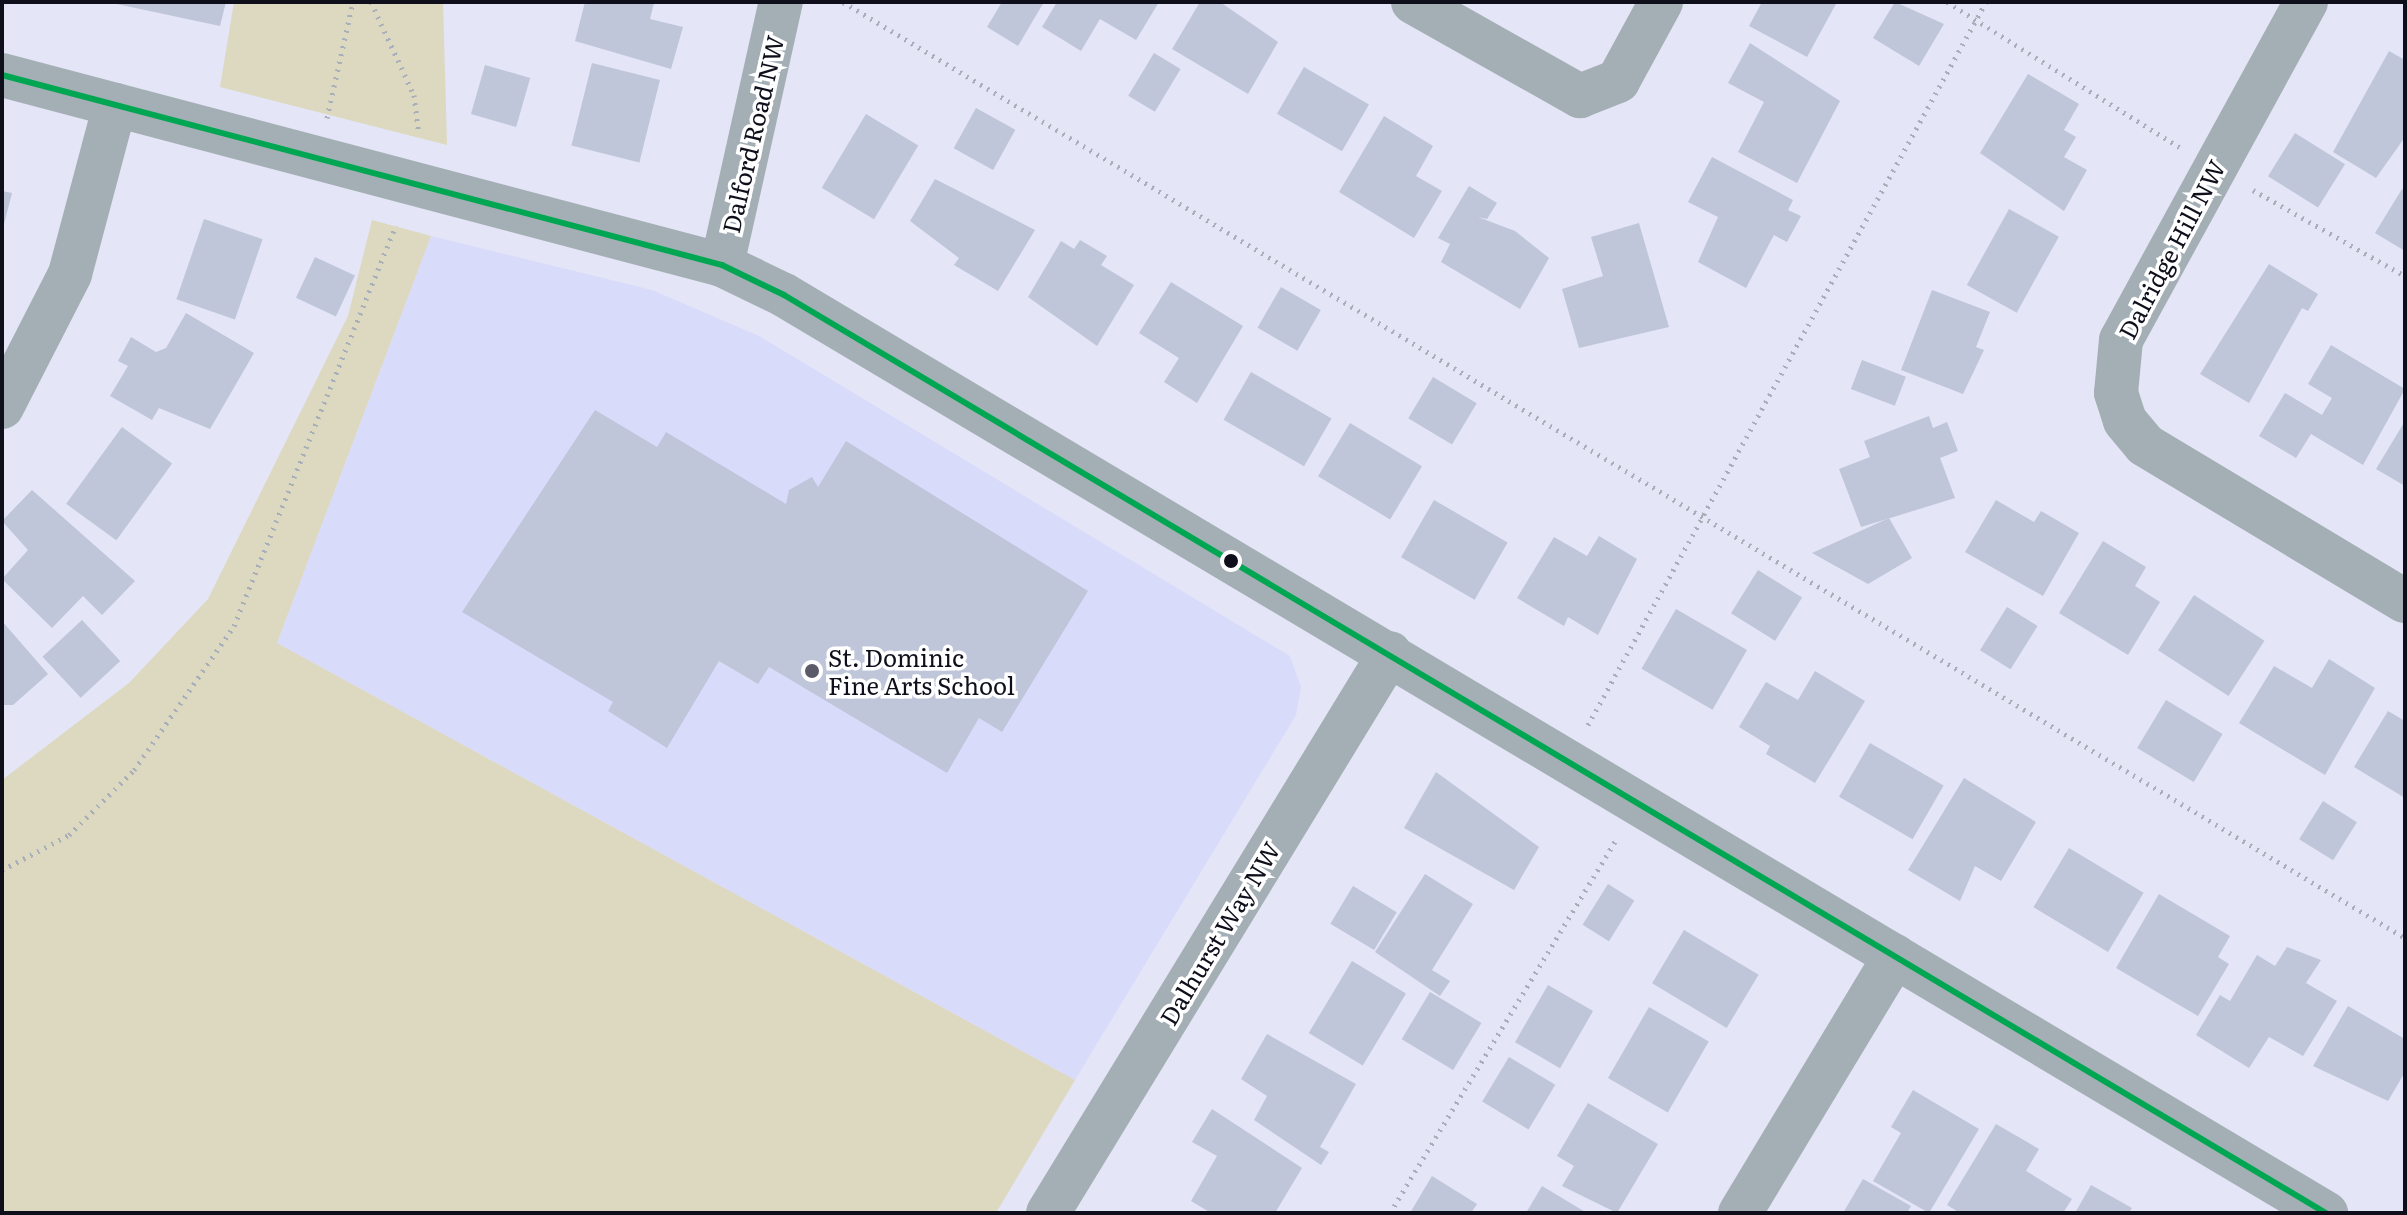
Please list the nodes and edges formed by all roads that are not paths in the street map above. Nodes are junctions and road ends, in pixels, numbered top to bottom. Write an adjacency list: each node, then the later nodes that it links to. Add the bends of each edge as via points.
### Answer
1 (781, 2): 7 (street, Dalford Road NW)
2 (1413, 2): 3 (street, via 1580,96 1618,81)
3 (1661, 2)
4 (2306, 2): 9 (street, Dalridge Hill NW, via 2121,340 2116,393 2125,421 2145,445)
5 (2, 75): 6 (street)
6 (115, 105): 7 (street); 8 (street, via 70,274)
7 (722, 265): 10 (street, via 841,327)
8 (2, 407)
9 (2405, 601)
10 (1390, 653): 11 (street); 12 (street, Dalhurst Way NW)
11 (1895, 956): 13 (street); 14 (street)
12 (1048, 1213)
13 (1740, 1213)
14 (2326, 1213)

